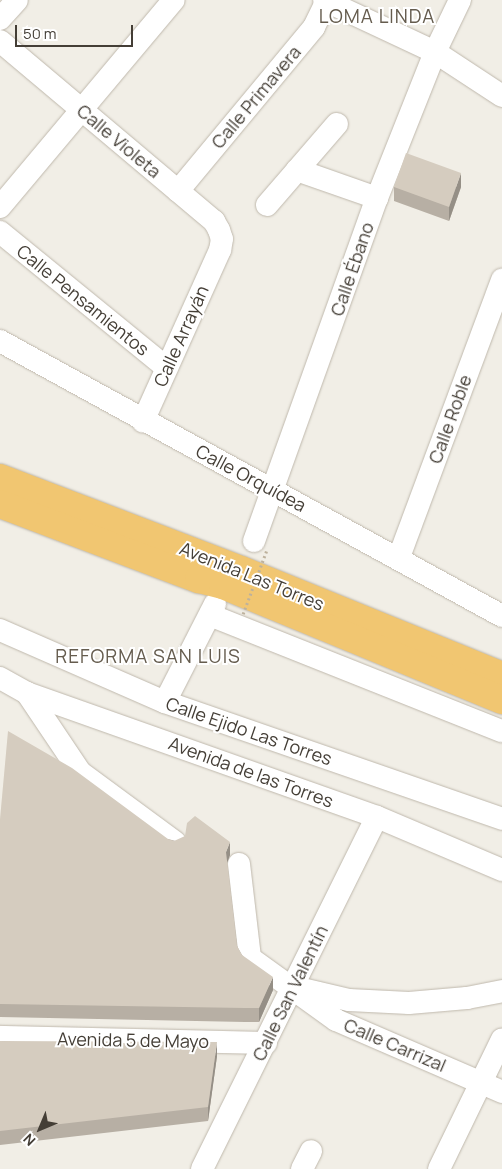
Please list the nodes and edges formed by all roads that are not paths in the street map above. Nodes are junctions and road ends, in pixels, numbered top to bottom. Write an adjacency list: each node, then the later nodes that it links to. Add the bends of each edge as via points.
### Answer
1 (17, 0): 5 (street)
2 (174, 0): 9 (street)
3 (326, 0): 7 (street); 12 (street, Calle Primavera, via 314,28)
4 (460, 0): 7 (street, Calle Ébano)
5 (0, 19)
6 (0, 41): 9 (street, Calle Violeta)
7 (435, 52): 8 (street); 13 (street, Calle Ébano)
8 (502, 96)
9 (82, 111): 12 (street, Calle Violeta); 15 (street)
10 (336, 124): 11 (street)
11 (298, 170): 13 (street); 14 (street)
12 (178, 191): 17 (street, Calle Violeta, via 214,221 222,239)
13 (377, 198): 23 (street, Calle Ébano)
14 (267, 205)
15 (0, 207)
16 (0, 232): 20 (street, Calle Pensamientos)
17 (220, 250): 20 (street, Calle Arrayán)
18 (502, 280): 26 (street, Calle Roble)
19 (0, 341): 21 (street, Calle Orquídea)
20 (167, 368): 21 (street, Calle Arrayán)
21 (143, 422): 23 (street, Calle Orquídea)
22 (0, 478): 29 (highway, Avenida Las Torres, via 241,570)
23 (274, 490): 25 (street, Calle Ébano); 26 (street, Calle Orquídea)
24 (0, 504): 32 (highway, Avenida Las Torres, via 223,585)
25 (260, 545)
26 (399, 557): 27 (street, Calle Orquídea)
27 (502, 616)
28 (0, 630): 33 (street, Calle Ejido Las Torres)
29 (502, 676)
30 (0, 678): 31 (street, Avenida de las Torres)
31 (27, 693): 35 (street, Avenida de las Torres); 37 (street, via 80,772)
32 (502, 700)
33 (165, 702): 34 (street, via 212,610); 36 (street, Calle Ejido Las Torres)
34 (502, 731)
35 (377, 817): 39 (street, Avenida de las Torres); 40 (street, Calle San Valentín)
36 (502, 819)
37 (175, 842)
38 (239, 864): 40 (street, Calle Carrizal, via 250,958)
39 (502, 870)
40 (294, 987): 41 (street, via 349,1000 409,1003); 44 (street, Calle San Valentín); 45 (street, Calle Carrizal, via 336,1020)
41 (502, 991)
42 (0, 1037): 44 (street, Avenida 5 de Mayo)
43 (502, 1038): 45 (street)
44 (266, 1043): 47 (street, Calle San Valentín)
45 (481, 1082): 46 (street, Calle Carrizal); 48 (street)
46 (502, 1092)
47 (202, 1169)
48 (438, 1169)

